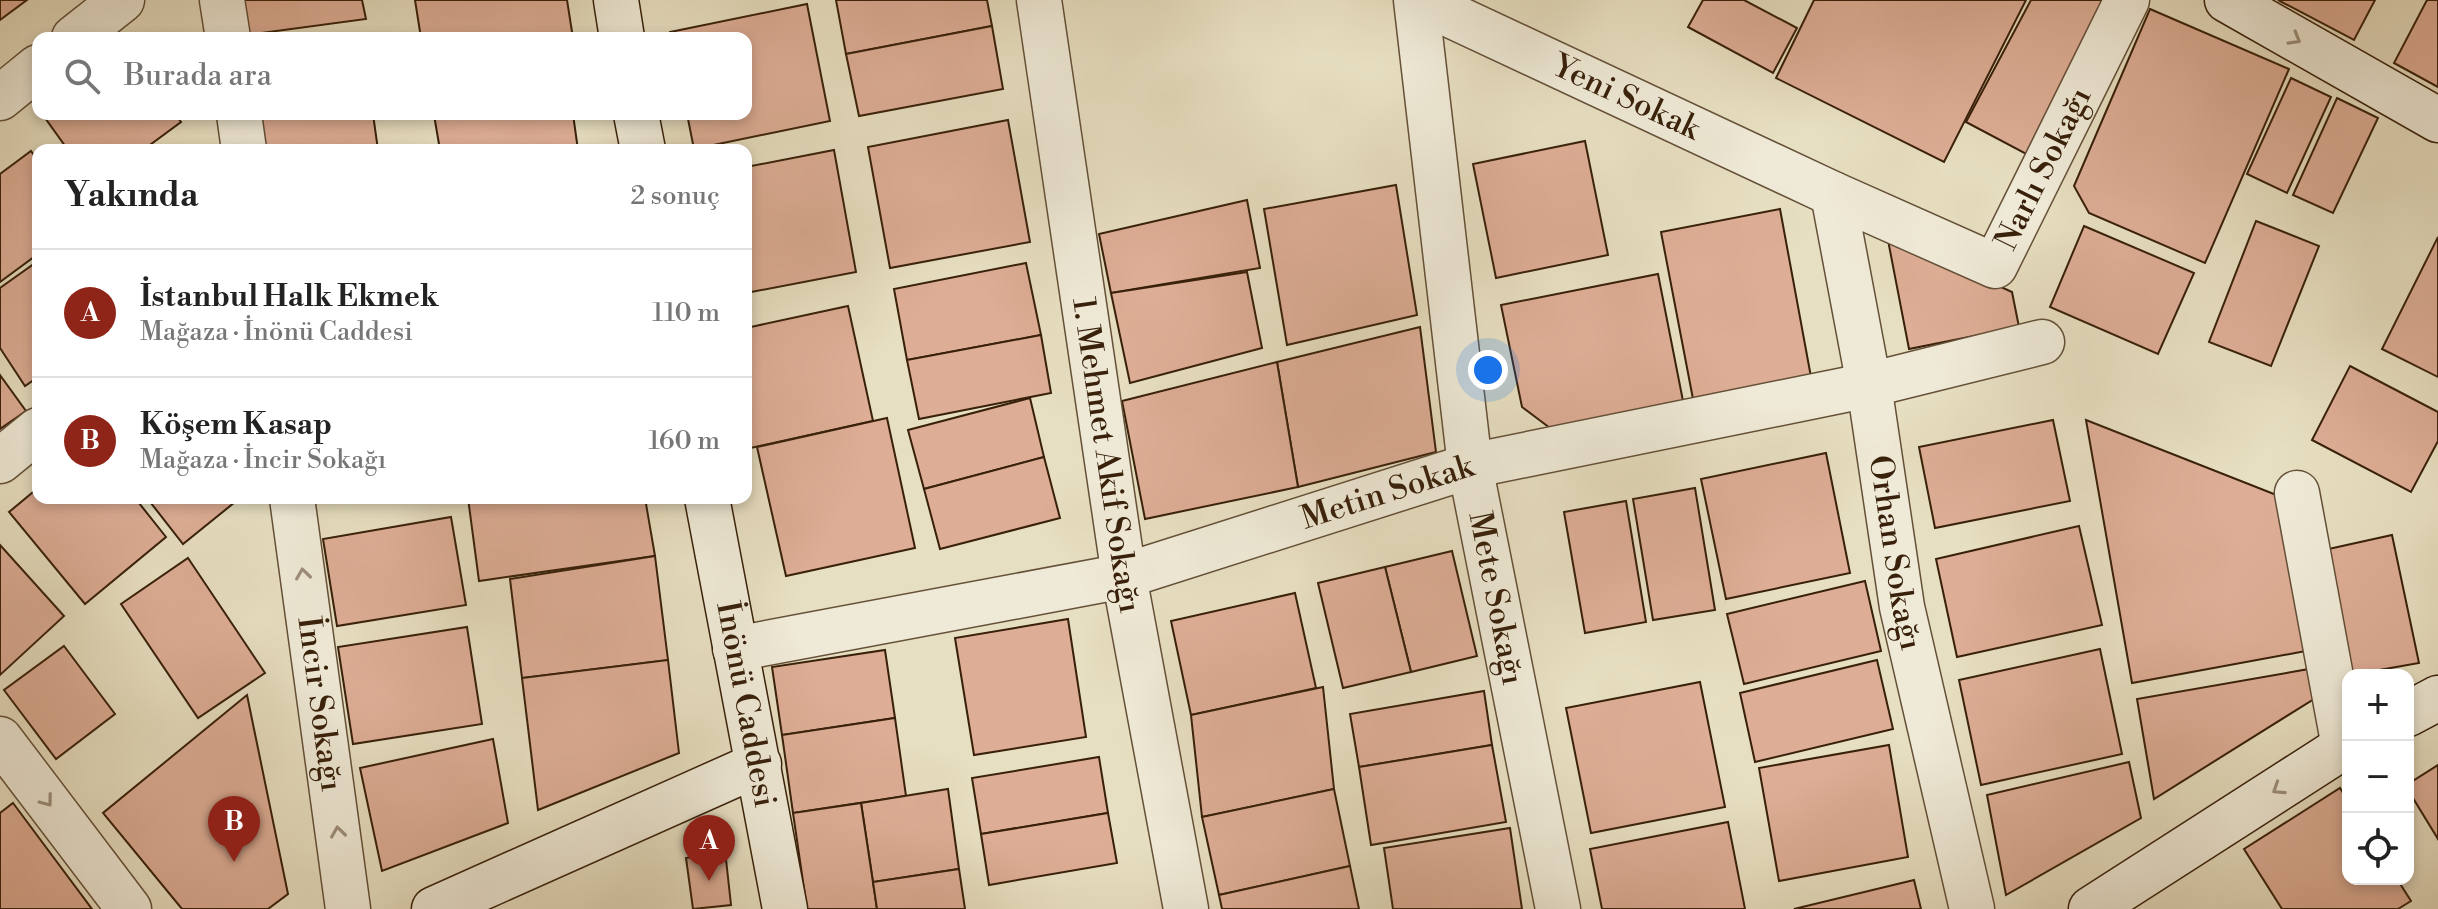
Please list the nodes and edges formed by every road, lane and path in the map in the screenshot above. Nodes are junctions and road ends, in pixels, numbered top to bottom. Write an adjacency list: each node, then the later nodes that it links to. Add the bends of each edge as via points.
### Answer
1 (122, 0): 8 (street)
2 (222, 0): 9 (street)
3 (616, 0): 10 (street)
4 (1039, 0): 27 (street, 1. Mehmet Akif Sokağı)
5 (1417, 0): 18 (street, Yeni Sokak); 23 (street, Mete Sokağı)
6 (2127, 0): 18 (street, Narlı Sokağı, via 1995,266)
7 (2227, 0): 15 (street, one-way to 15)
8 (82, 32)
9 (227, 32)
10 (621, 32)
11 (32, 72): 12 (street)
12 (0, 98)
13 (240, 120): 16 (street)
14 (637, 120): 17 (street)
15 (2438, 120)
16 (243, 144)
17 (642, 144)
18 (1833, 194): 20 (street, Orhan Sokağı)
19 (2042, 342): 20 (street, Metin Sokak)
20 (1869, 385): 23 (street, Metin Sokak); 41 (street, Orhan Sokağı, via 1902,607)
21 (32, 435): 22 (street)
22 (0, 461)
23 (1470, 466): 27 (street, Metin Sokak); 40 (street, Mete Sokağı)
24 (2297, 493): 32 (street)
25 (293, 504): 36 (street, İncir Sokağı, one-way to 25)
26 (708, 504): 28 (street, İnönü Caddesi)
27 (1124, 576): 28 (street, Metin Sokak); 39 (street, 1. Mehmet Akif Sokağı)
28 (735, 649): 34 (street, İnönü Caddesi)
29 (2438, 698): 30 (street)
30 (2414, 711)
31 (0, 739): 35 (street, one-way to 35)
32 (2345, 741)
33 (2342, 749): 42 (street, one-way to 42)
34 (759, 764): 37 (street); 38 (street, İnönü Caddesi)
35 (129, 909)
36 (348, 909)
37 (434, 909)
38 (785, 909)
39 (1186, 909)
40 (1558, 909)
41 (1972, 909)
42 (2091, 909)

